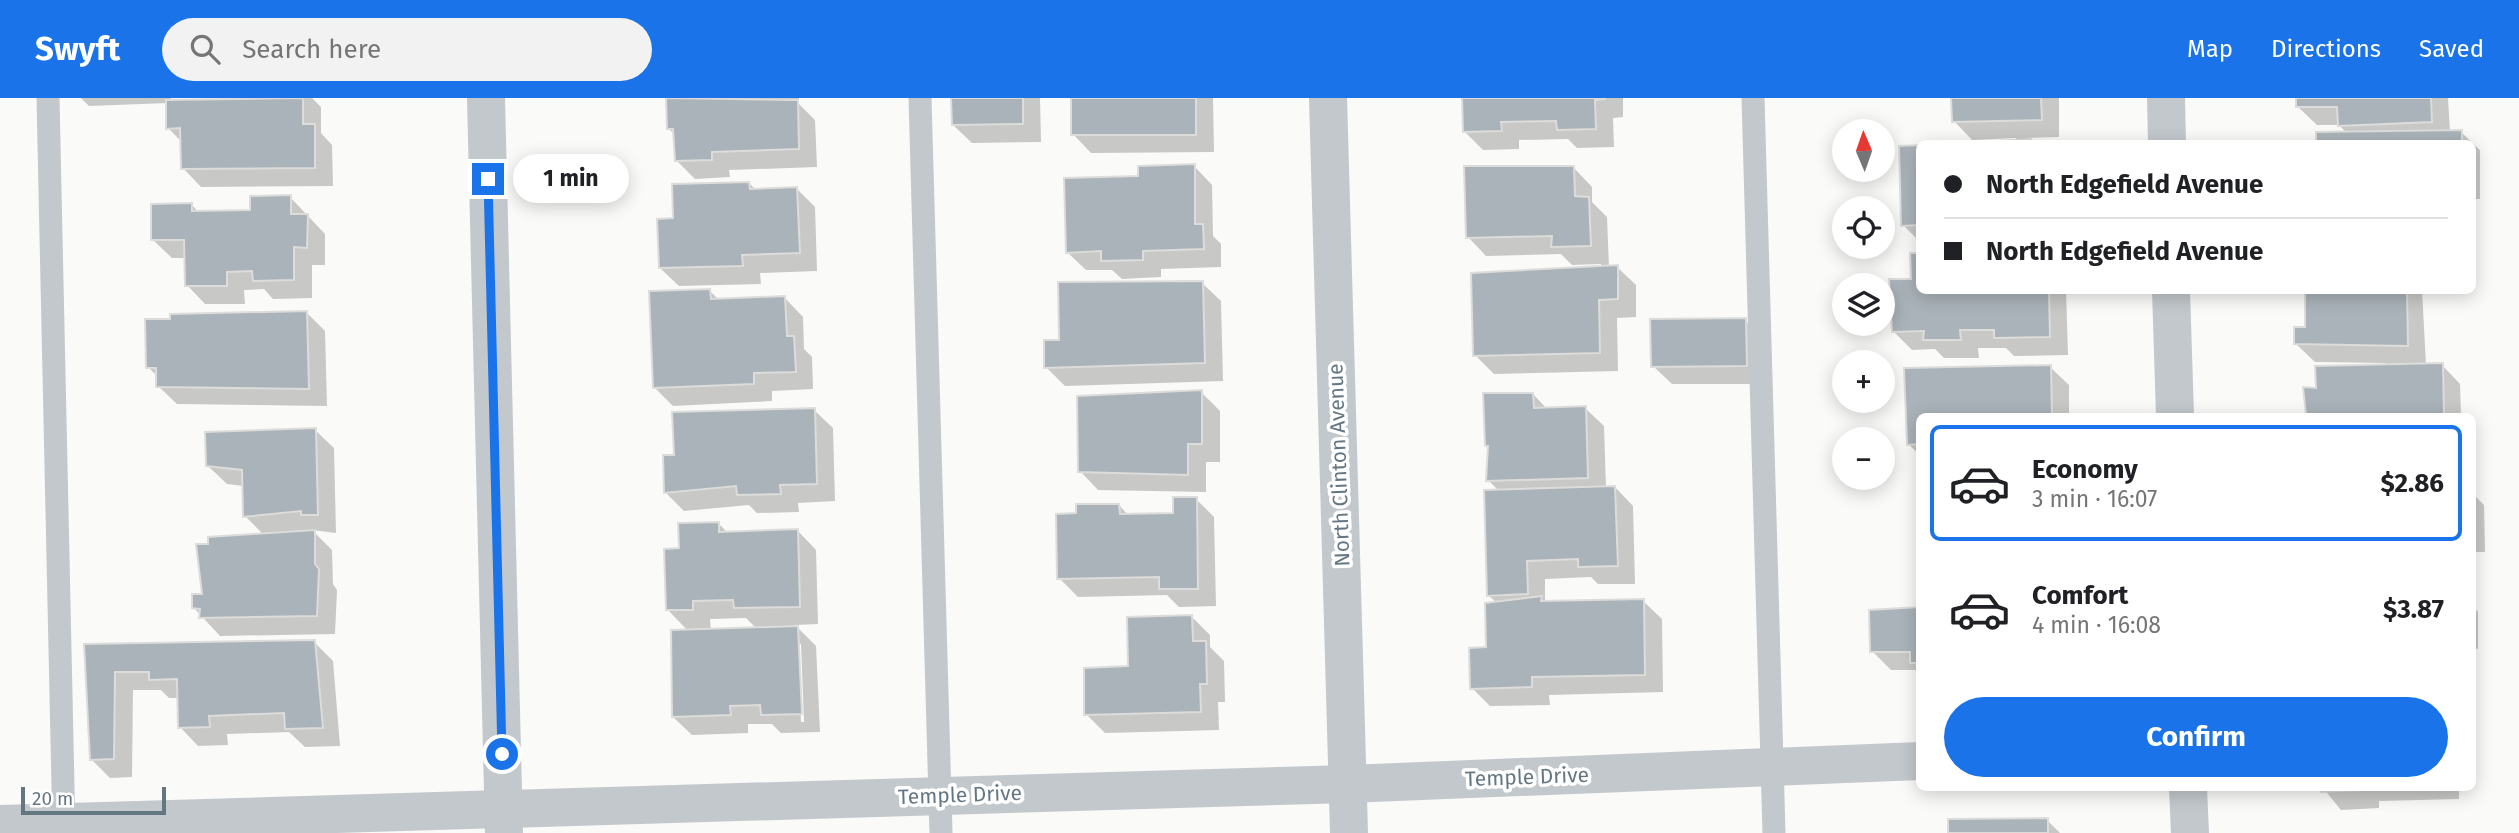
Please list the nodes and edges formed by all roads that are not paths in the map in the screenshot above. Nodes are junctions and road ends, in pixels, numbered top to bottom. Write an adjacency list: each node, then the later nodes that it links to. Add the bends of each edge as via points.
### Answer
1 (48, 98): 17 (lane)
2 (486, 98): 15 (street)
3 (920, 98): 14 (lane)
4 (1328, 98): 12 (street, North Clinton Avenue)
5 (1753, 98): 11 (lane)
6 (2166, 98): 7 (street)
7 (2167, 140)
8 (2171, 294): 9 (street)
9 (2175, 413)
10 (1916, 761): 11 (street, Temple Drive)
11 (1773, 767): 12 (street, Temple Drive); 20 (lane)
12 (1348, 784): 14 (street, Temple Drive); 19 (street, North Clinton Avenue)
13 (2189, 791): 21 (street)
14 (940, 795): 15 (street, Temple Drive); 18 (lane)
15 (504, 821): 17 (street, Temple Drive)
16 (0, 824): 17 (street, Temple Drive)
17 (64, 828)
18 (941, 833)
19 (1349, 833)
20 (1774, 833)
21 (2190, 833)

